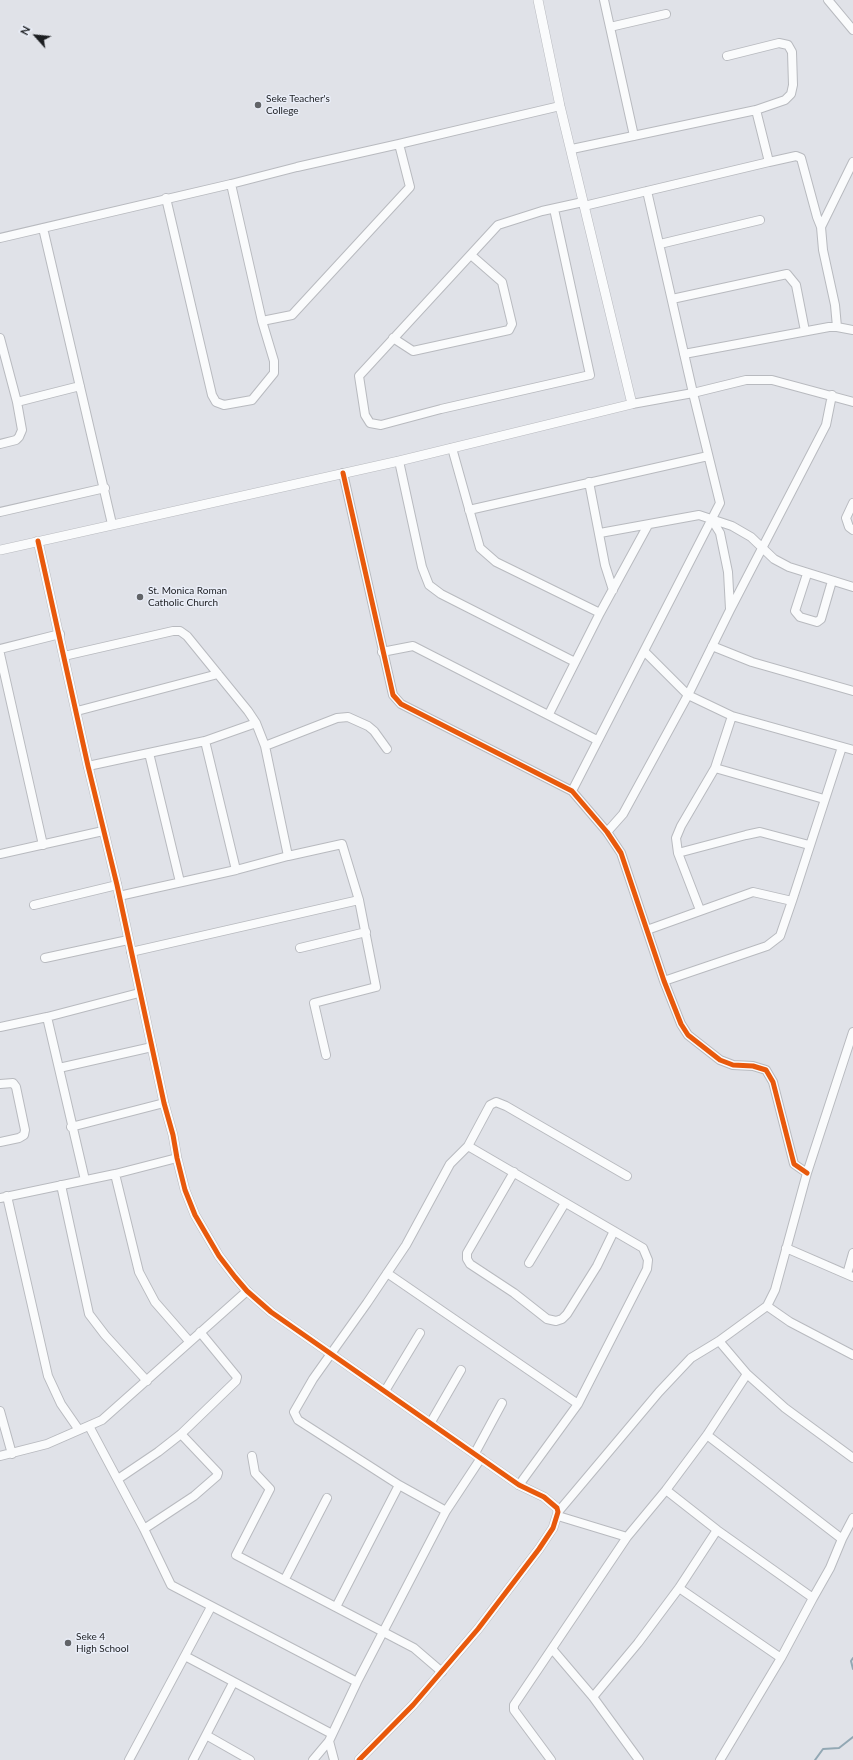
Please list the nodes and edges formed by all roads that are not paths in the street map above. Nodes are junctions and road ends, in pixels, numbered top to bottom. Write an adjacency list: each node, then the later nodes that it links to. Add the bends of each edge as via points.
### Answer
1 (538, 0): 8 (street)
2 (604, 0): 5 (street)
3 (828, 0): 6 (street)
4 (666, 14): 5 (street)
5 (610, 26): 10 (street)
6 (853, 30)
7 (727, 56): 9 (street, via 779,43 788,45 792,52 791,94 785,100)
8 (560, 106): 11 (street); 12 (street)
9 (756, 110): 10 (street); 13 (street)
10 (634, 136): 12 (street)
11 (399, 144): 15 (street, via 297,166); 27 (street, via 410,187 292,315)
12 (572, 149): 18 (street)
13 (769, 162): 16 (street); 21 (street, via 796,156 801,158)
14 (853, 162): 21 (street)
15 (231, 184): 17 (street); 27 (street)
16 (647, 191): 18 (street); 24 (street)
17 (166, 198): 22 (street); 27 (street, via 212,395 216,402 224,405 252,400 274,373 274,361)
18 (584, 204): 19 (street); 39 (street)
19 (554, 209): 25 (street, via 498,225); 32 (street, via 590,375 381,424 370,423 365,415 359,376)
20 (760, 220): 24 (street)
21 (821, 227): 28 (street)
22 (43, 228): 23 (street); 34 (street)
23 (0, 238)
24 (660, 244): 26 (street)
25 (471, 255): 32 (street); 32 (street, via 502,282 512,324 509,330 413,351)
26 (672, 299): 29 (street, via 787,274 796,285); 33 (street)
27 (262, 321)
28 (837, 327): 29 (street); 30 (street)
29 (805, 330): 33 (street)
30 (853, 330)
31 (0, 338): 37 (street)
32 (393, 338)
33 (684, 354): 35 (street)
34 (80, 386): 37 (street); 46 (street)
35 (693, 393): 36 (street, via 746,380 772,380); 39 (street); 42 (street)
36 (832, 395): 38 (street); 56 (street, via 826,425)
37 (17, 402): 40 (street, via 21,433 16,440)
38 (853, 402)
39 (632, 404): 41 (street)
40 (0, 444)
41 (452, 448): 43 (street); 48 (street)
42 (708, 456): 45 (street); 50 (street, via 720,502)
43 (399, 461): 44 (street); 71 (street, via 422,567 429,585 441,594)
44 (343, 473): 51 (street); 68 (street)
45 (589, 482): 48 (street); 54 (street)
46 (105, 488): 49 (street); 51 (street)
47 (853, 503): 53 (street, via 846,518)
48 (469, 510): 63 (street, via 480,548 496,562)
49 (0, 512)
50 (712, 520): 52 (street, via 699,515); 56 (street, via 732,526 751,537); 62 (street, via 720,532 728,572); 67 (street)
51 (112, 524): 55 (street)
52 (648, 525): 54 (street); 61 (street)
53 (853, 530)
54 (600, 534): 61 (street, via 605,565)
55 (38, 541): 57 (street); 64 (street)
56 (762, 548): 58 (street, via 774,559); 62 (street)
57 (0, 550)
58 (807, 574): 59 (street); 59 (street, via 795,611 800,617 817,622 821,619)
59 (832, 581): 60 (street)
60 (853, 587)
61 (613, 590): 63 (street)
62 (730, 610): 65 (street)
63 (600, 613): 71 (street)
64 (60, 634): 66 (street); 70 (street)
65 (712, 646): 73 (street, via 752,662); 74 (street)
66 (0, 649)
67 (644, 651): 74 (street); 79 (street)
68 (382, 652): 76 (street, via 413,646); 88 (street, via 393,695 401,704)
69 (0, 654): 92 (street)
70 (64, 656): 72 (street, via 180,631); 75 (street)
71 (574, 662): 76 (street)
72 (218, 674): 75 (street); 78 (street)
73 (853, 691)
74 (688, 695): 77 (street); 91 (street, via 623,814)
75 (77, 711): 86 (street)
76 (549, 714): 79 (street)
77 (732, 716): 82 (street); 87 (street)
78 (256, 723): 80 (street); 81 (street)
79 (597, 740): 88 (street)
80 (205, 741): 85 (street); 97 (street)
81 (265, 746): 83 (street, via 337,718 348,717 368,726); 96 (street)
82 (842, 747): 84 (street); 89 (street)
83 (387, 749)
84 (853, 750)
85 (150, 753): 86 (street); 98 (street)
86 (88, 766): 90 (street)
87 (715, 768): 89 (street); 94 (street, via 681,826 676,838)
88 (572, 791): 91 (street)
89 (824, 799): 93 (street)
90 (103, 831): 92 (street); 99 (street)
91 (607, 832): 105 (street, via 621,853)
92 (43, 845): 95 (street)
93 (809, 845): 94 (street, via 760,832); 102 (street)
94 (678, 853): 104 (street)
95 (0, 854)
96 (288, 856): 97 (street); 101 (street, via 342,844)
97 (236, 870): 98 (street)
98 (180, 882): 100 (street)
99 (116, 886): 100 (street); 103 (street)
100 (119, 896): 107 (street)
101 (359, 900): 106 (street); 109 (street)
102 (792, 901): 104 (street, via 752,892); 111 (street, via 780,936 767,946)
103 (34, 905)
104 (700, 910): 105 (street)
105 (647, 930): 111 (street)
106 (366, 932): 108 (street); 118 (street, via 376,987 314,1003)
107 (128, 940): 109 (street); 110 (street)
108 (300, 948)
109 (131, 952): 112 (street)
110 (45, 958)
111 (664, 981): 127 (street, via 681,1024 696,1042 720,1060 733,1065 766,1070 773,1082 794,1164)
112 (139, 993): 113 (street); 116 (street)
113 (47, 1017): 114 (street); 119 (street)
114 (0, 1027)
115 (853, 1032): 117 (street)
116 (152, 1047): 119 (street); 121 (street)
117 (850, 1053): 127 (street)
118 (326, 1055)
119 (59, 1068): 122 (street)
120 (0, 1084): 123 (street, via 13,1083 16,1087 25,1130 24,1135 19,1138)
121 (164, 1104): 122 (street); 125 (street)
122 (71, 1126): 130 (street)
123 (0, 1142)
124 (468, 1146): 126 (street); 129 (street, via 490,1105 496,1102); 138 (street, via 450,1164 406,1245)
125 (177, 1158): 128 (street); 140 (street, via 185,1190 195,1215 219,1256)
126 (514, 1172): 133 (street); 134 (street, via 467,1253 467,1259 470,1264 547,1319 562,1319 567,1314 597,1266)
127 (807, 1173): 135 (street)
128 (116, 1174): 130 (street); 144 (street, via 139,1272 155,1302)
129 (627, 1176)
130 (85, 1180): 131 (street)
131 (61, 1185): 132 (street); 150 (street, via 89,1314 105,1336)
132 (3, 1197): 157 (street, via 48,1376 61,1404)
133 (565, 1203): 134 (street); 137 (street)
134 (614, 1231): 153 (street, via 643,1248 647,1255 647,1269)
135 (786, 1248): 139 (street); 141 (street, via 775,1290)
136 (853, 1253): 139 (street)
137 (529, 1263)
138 (387, 1273): 146 (street); 153 (street)
139 (850, 1275)
140 (247, 1291): 142 (street); 146 (street, via 271,1312)
141 (767, 1306): 145 (street); 147 (street, via 790,1322)
142 (200, 1332): 144 (street); 158 (street, via 237,1379)
143 (420, 1333): 151 (street)
144 (189, 1341): 150 (street)
145 (719, 1341): 149 (street); 171 (street, via 691,1358 659,1392)
146 (330, 1354): 151 (street); 166 (street, via 296,1407 295,1415 298,1420)
147 (853, 1355)
148 (461, 1370): 155 (street)
149 (747, 1374): 159 (street); 164 (street, via 785,1408)
150 (147, 1381): 156 (street, via 102,1420)
151 (385, 1391): 155 (street)
152 (502, 1403): 163 (street)
153 (578, 1404): 167 (street)
154 (0, 1411): 160 (street)
155 (431, 1422): 163 (street)
156 (89, 1426): 157 (street); 165 (street)
157 (78, 1430): 160 (street, via 47,1444)
158 (181, 1434): 165 (street); 173 (street, via 218,1473 217,1476 194,1496)
159 (707, 1436): 168 (street); 176 (street)
160 (12, 1454): 161 (street)
161 (0, 1456)
162 (252, 1456): 177 (street, via 255,1473 270,1489 236,1555)
163 (478, 1456): 167 (street); 170 (street)
164 (853, 1458)
165 (118, 1479): 173 (street)
166 (399, 1485): 170 (street); 181 (street)
167 (519, 1485): 171 (street, via 544,1497 557,1508)
168 (666, 1490): 174 (street); 175 (street)
169 (327, 1498): 177 (street)
170 (446, 1511): 182 (street)
171 (558, 1514): 175 (street); 186 (street, via 553,1528 539,1549)
172 (853, 1518): 176 (street)
173 (144, 1529): 180 (street, via 171,1585)
174 (717, 1530): 178 (street); 179 (street)
175 (627, 1537): 183 (street)
176 (842, 1539): 179 (street, via 830,1568)
177 (285, 1579): 181 (street)
178 (679, 1588): 185 (street); 189 (street, via 638,1643)
179 (813, 1598): 185 (street)
180 (211, 1607): 184 (street); 187 (street)
181 (336, 1607): 182 (street)
182 (383, 1633): 186 (street, via 414,1648); 187 (street)
183 (553, 1650): 189 (street); 198 (street, via 516,1701 514,1710)
184 (185, 1656): 188 (street); 192 (street)
185 (781, 1658): 200 (street)
186 (442, 1672): 197 (street)
187 (357, 1682): 191 (street)
188 (233, 1683): 190 (street); 191 (street)
189 (593, 1696): 199 (street)
190 (206, 1735): 193 (street); 194 (street)
191 (330, 1738): 195 (street); 196 (street)
192 (129, 1760)
193 (193, 1760)
194 (250, 1760)
195 (313, 1760)
196 (334, 1760)
197 (359, 1760)
198 (551, 1760)
199 (639, 1760)
200 (720, 1760)

